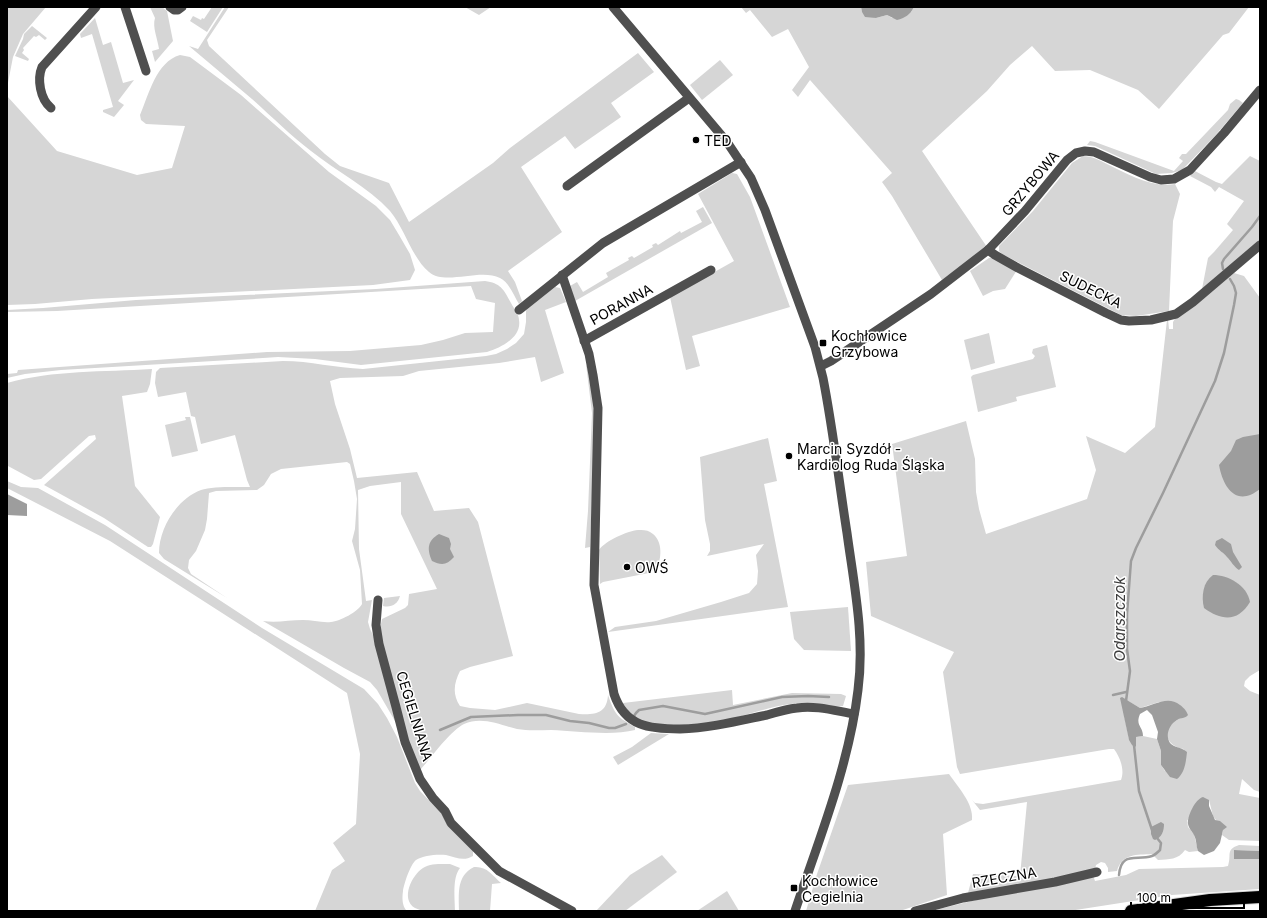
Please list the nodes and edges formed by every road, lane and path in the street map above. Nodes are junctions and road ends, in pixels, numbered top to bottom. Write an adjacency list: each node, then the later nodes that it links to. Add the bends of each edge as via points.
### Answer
1 (96, 7): 9 (street, via 42,67 39,77 41,88)
2 (125, 7): 6 (street)
3 (170, 7): 4 (street, via 178,10)
4 (182, 7)
5 (613, 7): 8 (street)
6 (146, 71)
7 (1260, 90): 13 (street, GRZYBOWA, via 1190,170 1174,179 1160,180 1150,177 1089,151 1076,153)
8 (689, 98): 10 (street); 11 (street)
9 (51, 108)
10 (741, 162): 15 (street, via 608,240); 18 (street, via 765,210)
11 (567, 186)
12 (1260, 245): 13 (street, SUDECKA, via 1176,314 1129,321 1106,313)
13 (988, 250): 18 (street, GRZYBOWA, via 921,301)
14 (711, 270): 17 (street, PORANNA)
15 (562, 275): 16 (street); 17 (street, PORANNA)
16 (519, 310)
17 (584, 341): 20 (street, via 589,354 598,408 594,585 614,694 624,714 634,722 656,729 710,727 798,707)
18 (821, 366): 20 (street, via 858,616 860,665)
19 (378, 600): 23 (street, CEGIELNIANA, via 376,626 379,644 404,742 420,779 445,811 451,823 499,871)
20 (854, 714): 24 (street, via 839,778)
21 (1097, 872): 25 (street, RZECZNA, via 963,898)
22 (1260, 897): 26 (highway, via 1203,901)
23 (572, 911)
24 (795, 911)
25 (915, 911)
26 (1132, 911)

